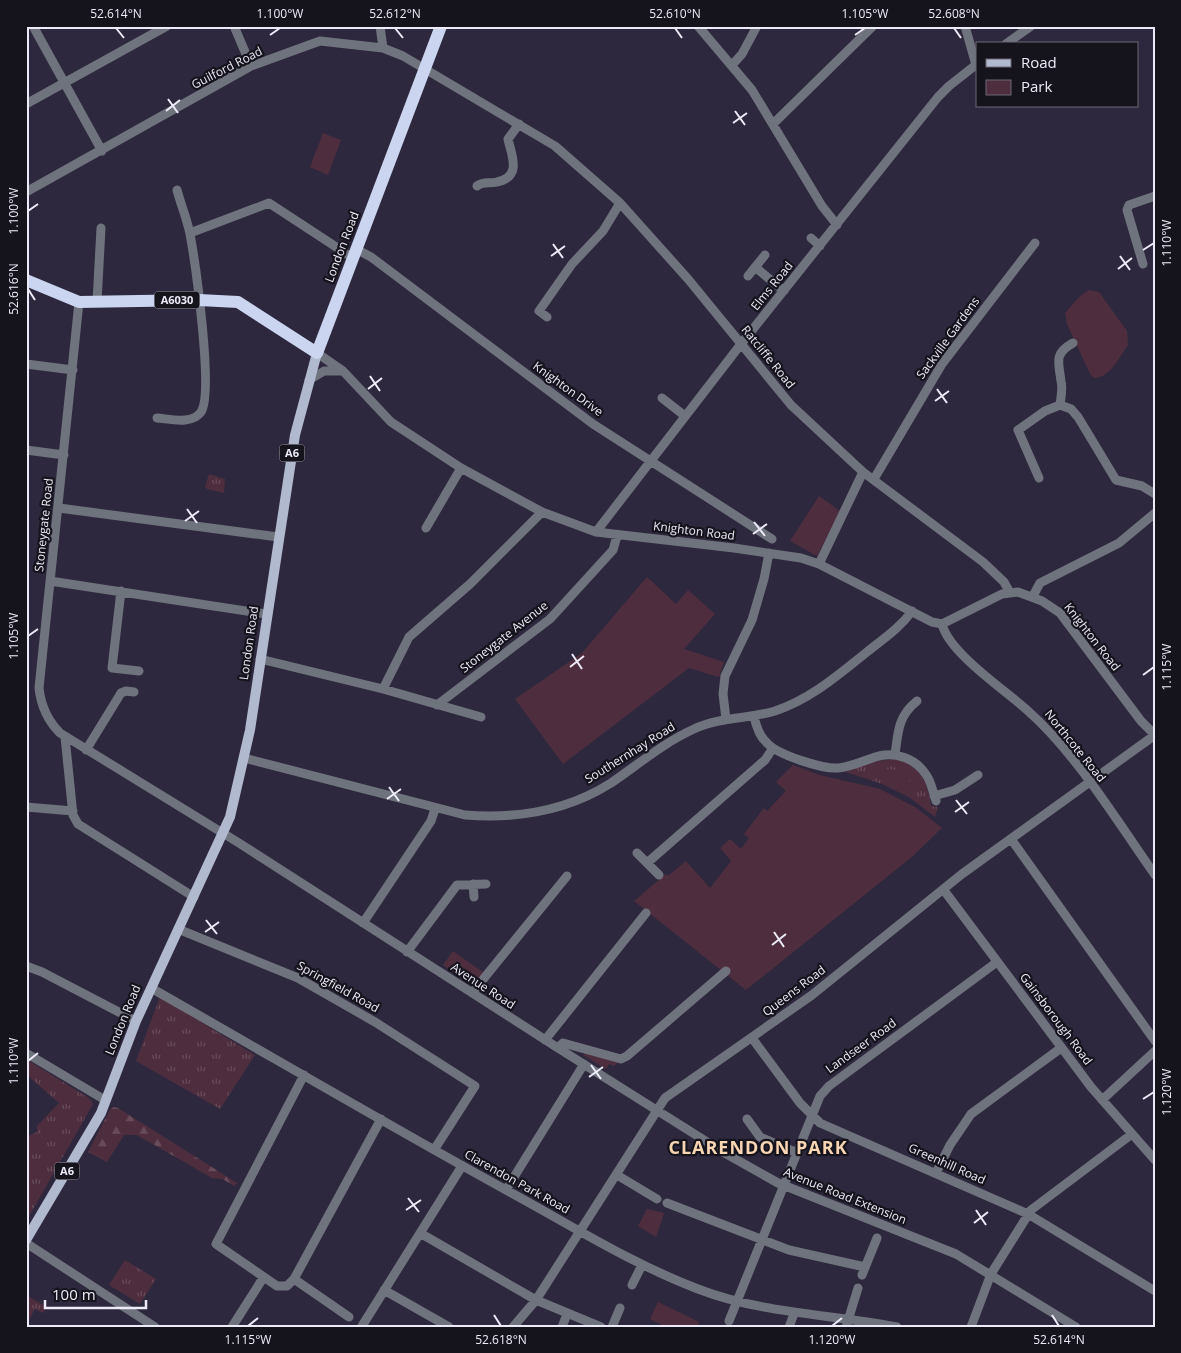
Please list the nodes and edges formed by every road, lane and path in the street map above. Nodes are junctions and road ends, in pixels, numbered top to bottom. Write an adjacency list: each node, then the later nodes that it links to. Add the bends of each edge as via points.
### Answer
1 (33, 26): 18 (street)
2 (167, 26): 18 (street)
3 (234, 26): 16 (street)
4 (380, 26): 12 (street)
5 (442, 26): 17 (highway, London Road / A6)
6 (698, 26): 14 (street)
7 (757, 26): 14 (street)
8 (873, 26): 20 (street)
9 (965, 26): 13 (street)
10 (1031, 26): 11 (street)
11 (1009, 42)
12 (383, 48): 16 (street, Guilford Road, via 320,41); 17 (street, Guilford Road)
13 (976, 61)
14 (733, 64): 20 (street)
15 (976, 65): 28 (street, Elms Road, via 938,97)
16 (252, 66): 22 (street, Guilford Road)
17 (425, 69): 21 (street, Ratcliffe Road); 34 (highway, London Road / A6)
18 (65, 82): 19 (street); 22 (street)
19 (26, 104)
20 (774, 123): 28 (street, via 812,190)
21 (519, 124): 23 (street, via 509,134 514,161 508,176); 27 (street, Ratcliffe Road, via 555,146)
22 (102, 151): 25 (street, Guilford Road)
23 (477, 186)
24 (177, 190): 30 (street)
25 (26, 192)
26 (1155, 196): 36 (street, via 1128,205 1127,210)
27 (620, 203): 44 (street, via 603,231 572,264 539,311); 46 (street, Ratcliffe Road)
28 (837, 225): 33 (street, Elms Road)
29 (101, 228): 43 (street)
30 (190, 233): 34 (street, Knighton Drive, via 269,203); 41 (street)
31 (811, 238): 33 (street)
32 (1035, 243): 62 (street, Sackville Gardens, via 942,364)
33 (820, 246): 40 (street, Elms Road)
34 (354, 253): 47 (highway, London Road / A6); 58 (street, Knighton Drive, via 371,257 594,424)
35 (764, 255): 37 (street)
36 (1143, 264)
37 (755, 267): 38 (street); 40 (street)
38 (748, 276)
39 (26, 280): 42 (highway, A6030)
40 (784, 291): 46 (street, Elms Road)
41 (199, 300): 43 (highway, A6030); 47 (highway, A6030, via 238,302); 55 (street, via 204,406 199,415 190,419)
42 (79, 302): 43 (highway, A6030); 49 (street, Stoneygate Road)
43 (97, 302)
44 (547, 317)
45 (1073, 343): 53 (street, via 1062,351 1057,361 1062,381)
46 (741, 344): 54 (street, Elms Road); 60 (street, Ratcliffe Road, via 791,405)
47 (317, 353): 50 (street, Knighton Road); 51 (main road, London Road / A6)
48 (26, 364): 49 (street)
49 (73, 370): 57 (street, Stoneygate Road)
50 (343, 371): 51 (street, via 330,369); 59 (street, Knighton Road, via 391,422)
51 (309, 380): 69 (main road, London Road / A6, via 295,435)
52 (662, 398): 54 (street)
53 (1060, 405): 61 (street, via 1045,411 1018,430); 63 (street, via 1078,417 1116,480 1142,486)
54 (685, 416): 58 (street, Elms Road)
55 (157, 418)
56 (26, 450): 57 (street)
57 (64, 455): 64 (street, Stoneygate Road)
58 (650, 460): 68 (street, Elms Road); 71 (street, Knighton Drive)
59 (461, 468): 65 (street, Knighton Road); 67 (street)
60 (863, 472): 62 (street, Ratcliffe Road); 73 (street)
61 (1039, 478)
62 (874, 479): 76 (street, Ratcliffe Road, via 983,562 1004,582)
63 (1155, 494)
64 (59, 508): 69 (street); 74 (street, Stoneygate Road)
65 (542, 512): 68 (street, Knighton Road); 83 (street, via 476,578 409,637)
66 (1155, 513): 77 (street, via 1119,543 1040,583)
67 (426, 528)
68 (596, 532): 70 (street, Knighton Road)
69 (278, 536): 79 (main road, London Road / A6)
70 (617, 536): 72 (street, Knighton Road); 86 (street, Stoneygate Avenue, via 613,550 550,619)
71 (772, 539)
72 (769, 553): 73 (street, Knighton Road); 89 (street, via 752,620 726,676 723,694)
73 (819, 564): 78 (street, Knighton Road)
74 (50, 581): 75 (street); 91 (street, Stoneygate Road, via 39,688 46,716)
75 (121, 591): 79 (street); 82 (street, via 112,668)
76 (1010, 593): 77 (street, Knighton Road); 80 (street, Knighton Road, via 995,597)
77 (1033, 596): 90 (street, Knighton Road, via 1060,614 1126,703)
78 (912, 611): 80 (street, Knighton Road); 87 (street, Southernhay Road, via 894,632 817,690 791,705)
79 (266, 614): 81 (main road, London Road / A6)
80 (942, 624): 97 (street, Northcote Road, via 963,654 1043,725)
81 (260, 659): 83 (street); 95 (main road, London Road / A6)
82 (139, 671)
83 (383, 689): 86 (street)
84 (134, 692): 93 (street, via 121,693)
85 (917, 701): 94 (street, via 900,720)
86 (437, 705): 88 (street)
87 (754, 716): 89 (street, Southernhay Road); 92 (street, via 761,735)
88 (481, 717)
89 (726, 718): 99 (street, Southernhay Road, via 678,737 609,784 556,808 493,817)
90 (1155, 735): 97 (street, Queens Road)
91 (65, 737): 93 (street, Stoneygate Road); 100 (street)
92 (773, 748): 94 (street, via 833,768 882,755); 104 (street, via 765,760)
93 (86, 750): 101 (street, Stoneygate Road)
94 (895, 755): 96 (street, via 913,761 923,770 935,798)
95 (244, 758): 99 (street, Southernhay Road); 101 (main road, London Road / A6, via 237,795)
96 (979, 778)
97 (1089, 783): 102 (street, Queens Road); 106 (street, Northcote Road)
98 (26, 807): 100 (street)
99 (435, 809): 114 (street, via 431,821)
100 (73, 812): 111 (street, via 84,830)
101 (223, 834): 111 (main road, London Road / A6); 114 (street, Avenue Road)
102 (1011, 839): 110 (street, Queens Road); 125 (street)
103 (637, 853): 104 (street)
104 (648, 863): 105 (street)
105 (659, 875)
106 (1155, 875)
107 (567, 876): 121 (street)
108 (472, 884): 109 (street); 112 (street); 116 (street, via 457,885)
109 (486, 884)
110 (943, 888): 117 (street, Gainsborough Road); 123 (street, Queens Road, via 819,989)
111 (194, 897): 115 (main road, London Road / A6)
112 (474, 897)
113 (646, 914): 124 (street)
114 (363, 922): 116 (street, Avenue Road)
115 (178, 930): 120 (main road, London Road / A6); 139 (street, Springfield Road, via 298,978 375,1022 475,1086)
116 (407, 952): 121 (street, Avenue Road)
117 (997, 962): 127 (street, Gainsborough Road); 135 (street, Landseer Road, via 829,1086)
118 (26, 966): 122 (street)
119 (726, 971): 126 (street, via 621,1059 563,1043)
120 (151, 988): 122 (main road, London Road / A6); 131 (street, Clarendon Park Road)
121 (472, 993): 124 (street, Avenue Road)
122 (136, 1021): 132 (main road, London Road / A6)
123 (752, 1038): 134 (street, Queens Road, via 676,1089); 135 (street, Greenhill Road)
124 (545, 1040): 126 (street, Avenue Road)
125 (1155, 1041)
126 (558, 1048): 130 (street, Avenue Road Extension)
127 (1061, 1048): 133 (street, Gainsborough Road); 143 (street, via 971,1114)
128 (1155, 1051): 133 (street)
129 (26, 1052): 132 (street)
130 (584, 1064): 134 (street, Avenue Road Extension); 146 (street)
131 (304, 1075): 136 (street, Clarendon Park Road); 157 (street, via 216,1244)
132 (106, 1100): 154 (main road, London Road / A6)
133 (1102, 1100): 138 (street, Gainsborough Road)
134 (656, 1111): 144 (street, Queens Road); 145 (street, Avenue Road Extension)
135 (811, 1116): 140 (street, Landseer Road); 143 (street, Greenhill Road, via 820,1123)
136 (381, 1119): 139 (street, Clarendon Park Road); 158 (street)
137 (747, 1119): 140 (street, via 760,1137)
138 (1132, 1134): 141 (street, Gainsborough Road); 149 (street)
139 (434, 1150): 142 (street, Clarendon Park Road)
140 (798, 1154): 145 (street, Landseer Road)
141 (1155, 1160)
142 (462, 1166): 146 (street, Clarendon Park Road); 151 (street)
143 (936, 1173): 149 (street, Greenhill Road)
144 (617, 1175): 147 (street); 150 (street, Queens Road)
145 (784, 1185): 153 (street, Landseer Road); 156 (street, Avenue Road Extension, via 956,1254)
146 (506, 1190): 150 (street, Clarendon Park Road)
147 (656, 1199)
148 (667, 1203): 153 (street)
149 (1028, 1214): 156 (street); 162 (street, Greenhill Road)
150 (581, 1232): 155 (street, Clarendon Park Road); 163 (street, Queens Road)
151 (420, 1233): 161 (street); 163 (street)
152 (877, 1238): 153 (street, via 864,1271)
153 (763, 1240): 164 (street, Landseer Road)
154 (26, 1242): 172 (street)
155 (642, 1264): 159 (street); 164 (street, Clarendon Park Road, via 698,1289)
156 (991, 1274): 181 (street); 182 (street, Avenue Road Extension)
157 (263, 1278): 158 (street, via 277,1286 286,1286); 173 (street)
158 (294, 1279): 168 (street)
159 (632, 1285)
160 (858, 1288): 170 (street)
161 (384, 1290): 171 (street); 174 (street)
162 (1155, 1291)
163 (536, 1300): 166 (street); 175 (street, Queens Road)
164 (736, 1301): 167 (street, Clarendon Park Road); 169 (street, Landseer Road)
165 (620, 1308): 178 (street)
166 (567, 1314): 176 (street); 177 (street)
167 (794, 1314): 170 (street, Clarendon Park Road); 179 (street)
168 (349, 1317)
169 (729, 1321)
170 (847, 1323): 180 (street, Clarendon Park Road)
171 (362, 1326)
172 (155, 1327)
173 (232, 1327)
174 (449, 1327)
175 (513, 1327)
176 (562, 1327)
177 (601, 1327)
178 (612, 1327)
179 (789, 1327)
180 (898, 1327)
181 (970, 1327)
182 (1076, 1327)

